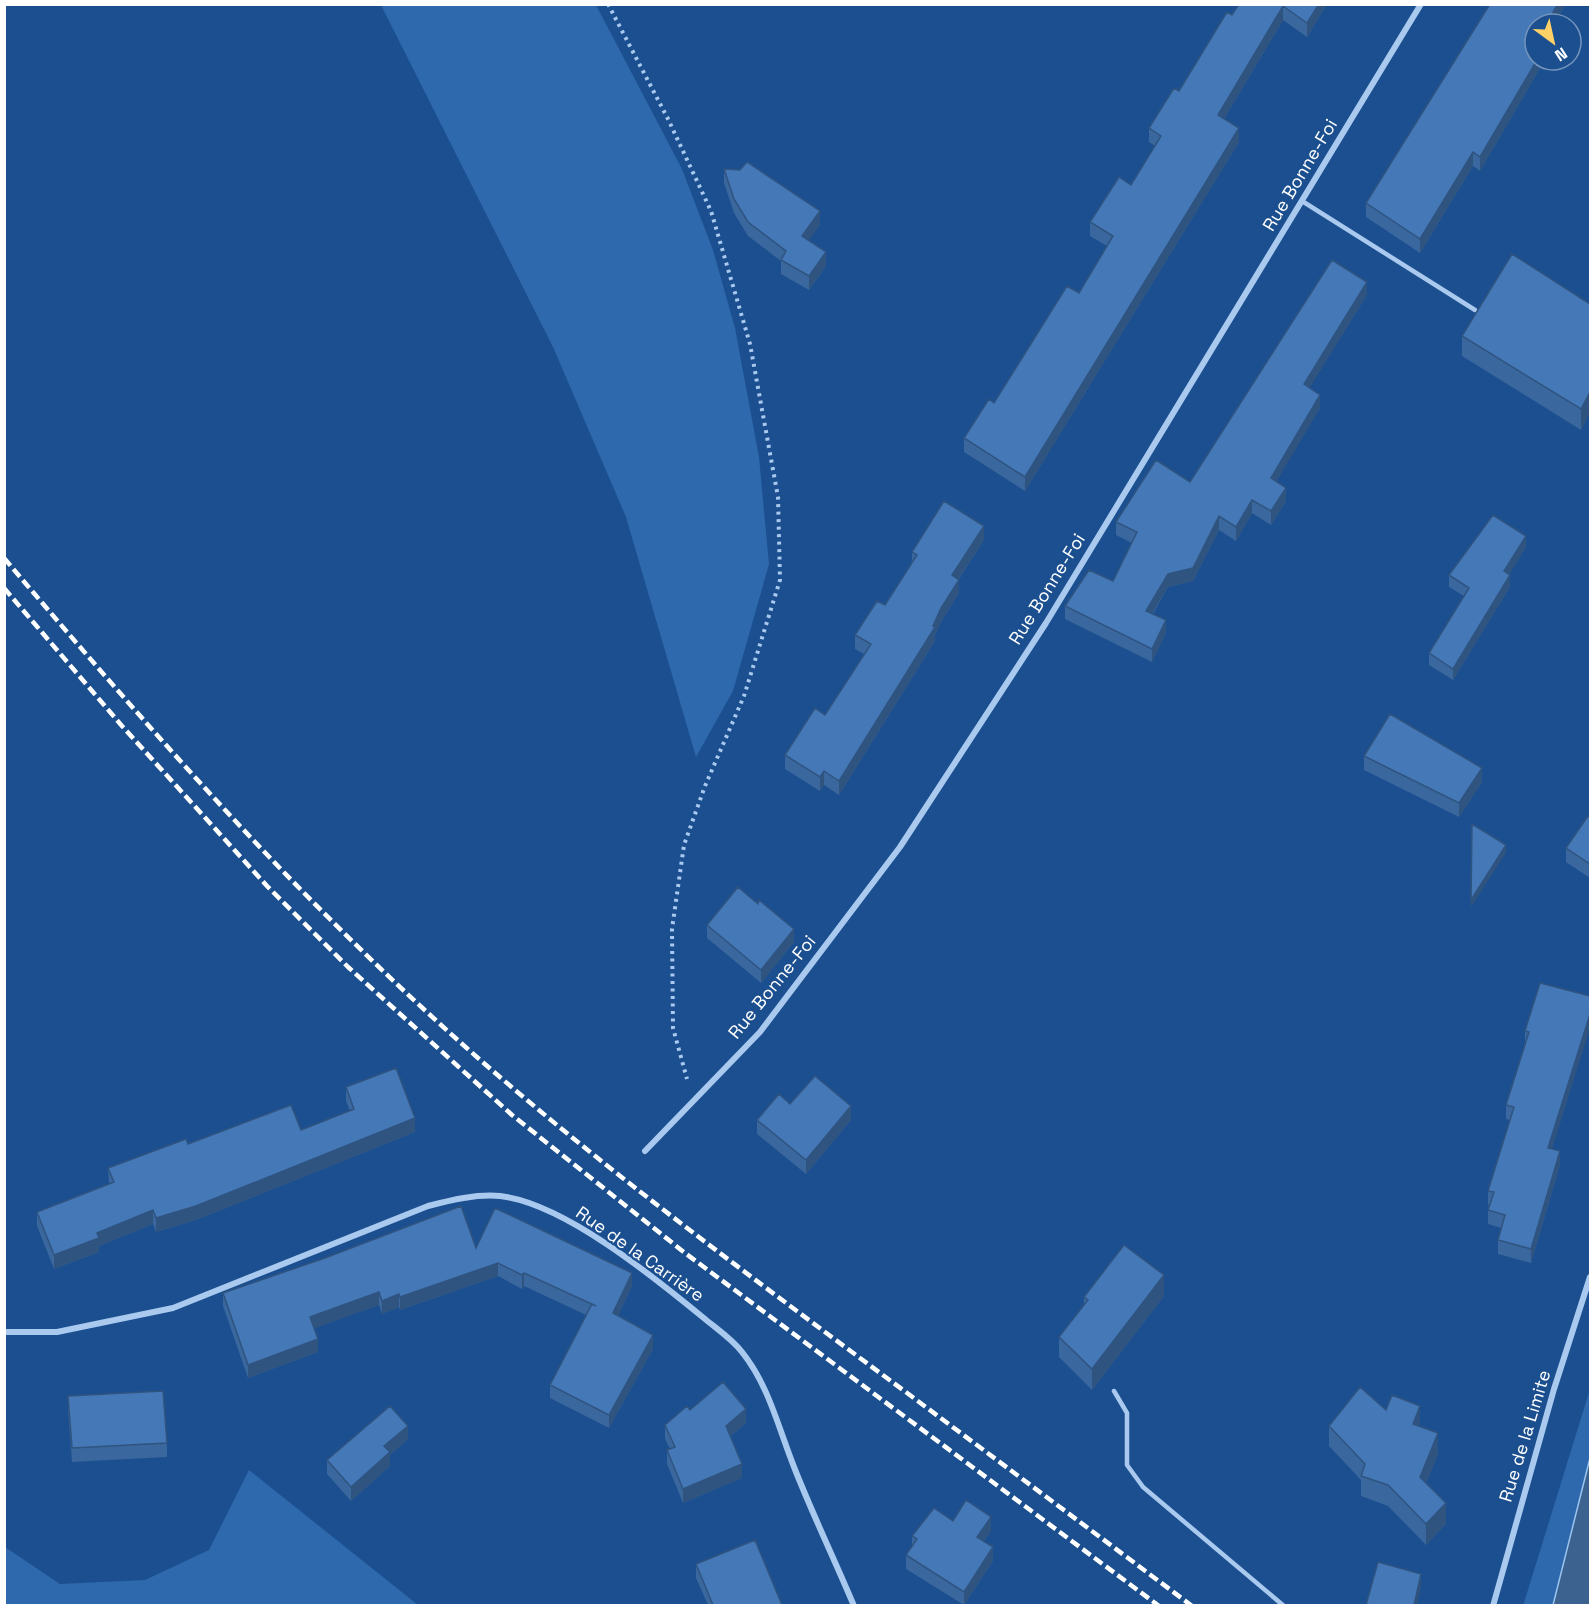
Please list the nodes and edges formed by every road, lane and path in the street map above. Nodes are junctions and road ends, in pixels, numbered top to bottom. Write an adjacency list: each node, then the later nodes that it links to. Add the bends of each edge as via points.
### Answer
1 (608, 4): 5 (path, via 711,211 750,344 778,497 780,580 744,696 684,845 673,918 673,1028)
2 (1421, 4): 3 (street, Rue Bonne-Foi)
3 (1302, 201): 4 (lane); 5 (street, Rue Bonne-Foi, via 1046,622 900,847 760,1032)
4 (1475, 310)
5 (692, 1099): 6 (street, Rue Bonne-Foi)
6 (645, 1151)
7 (1590, 1277): 12 (street, Rue de la Limite)
8 (4, 1332): 10 (street, Rue de la Carrière, via 57,1332 173,1308 450,1200 500,1196 546,1210 623,1257 686,1303 742,1352 769,1398 795,1471)
9 (1114, 1391): 11 (lane, via 1127,1413 1127,1465 1143,1487)
10 (854, 1605)
11 (1284, 1605)
12 (1493, 1605)

